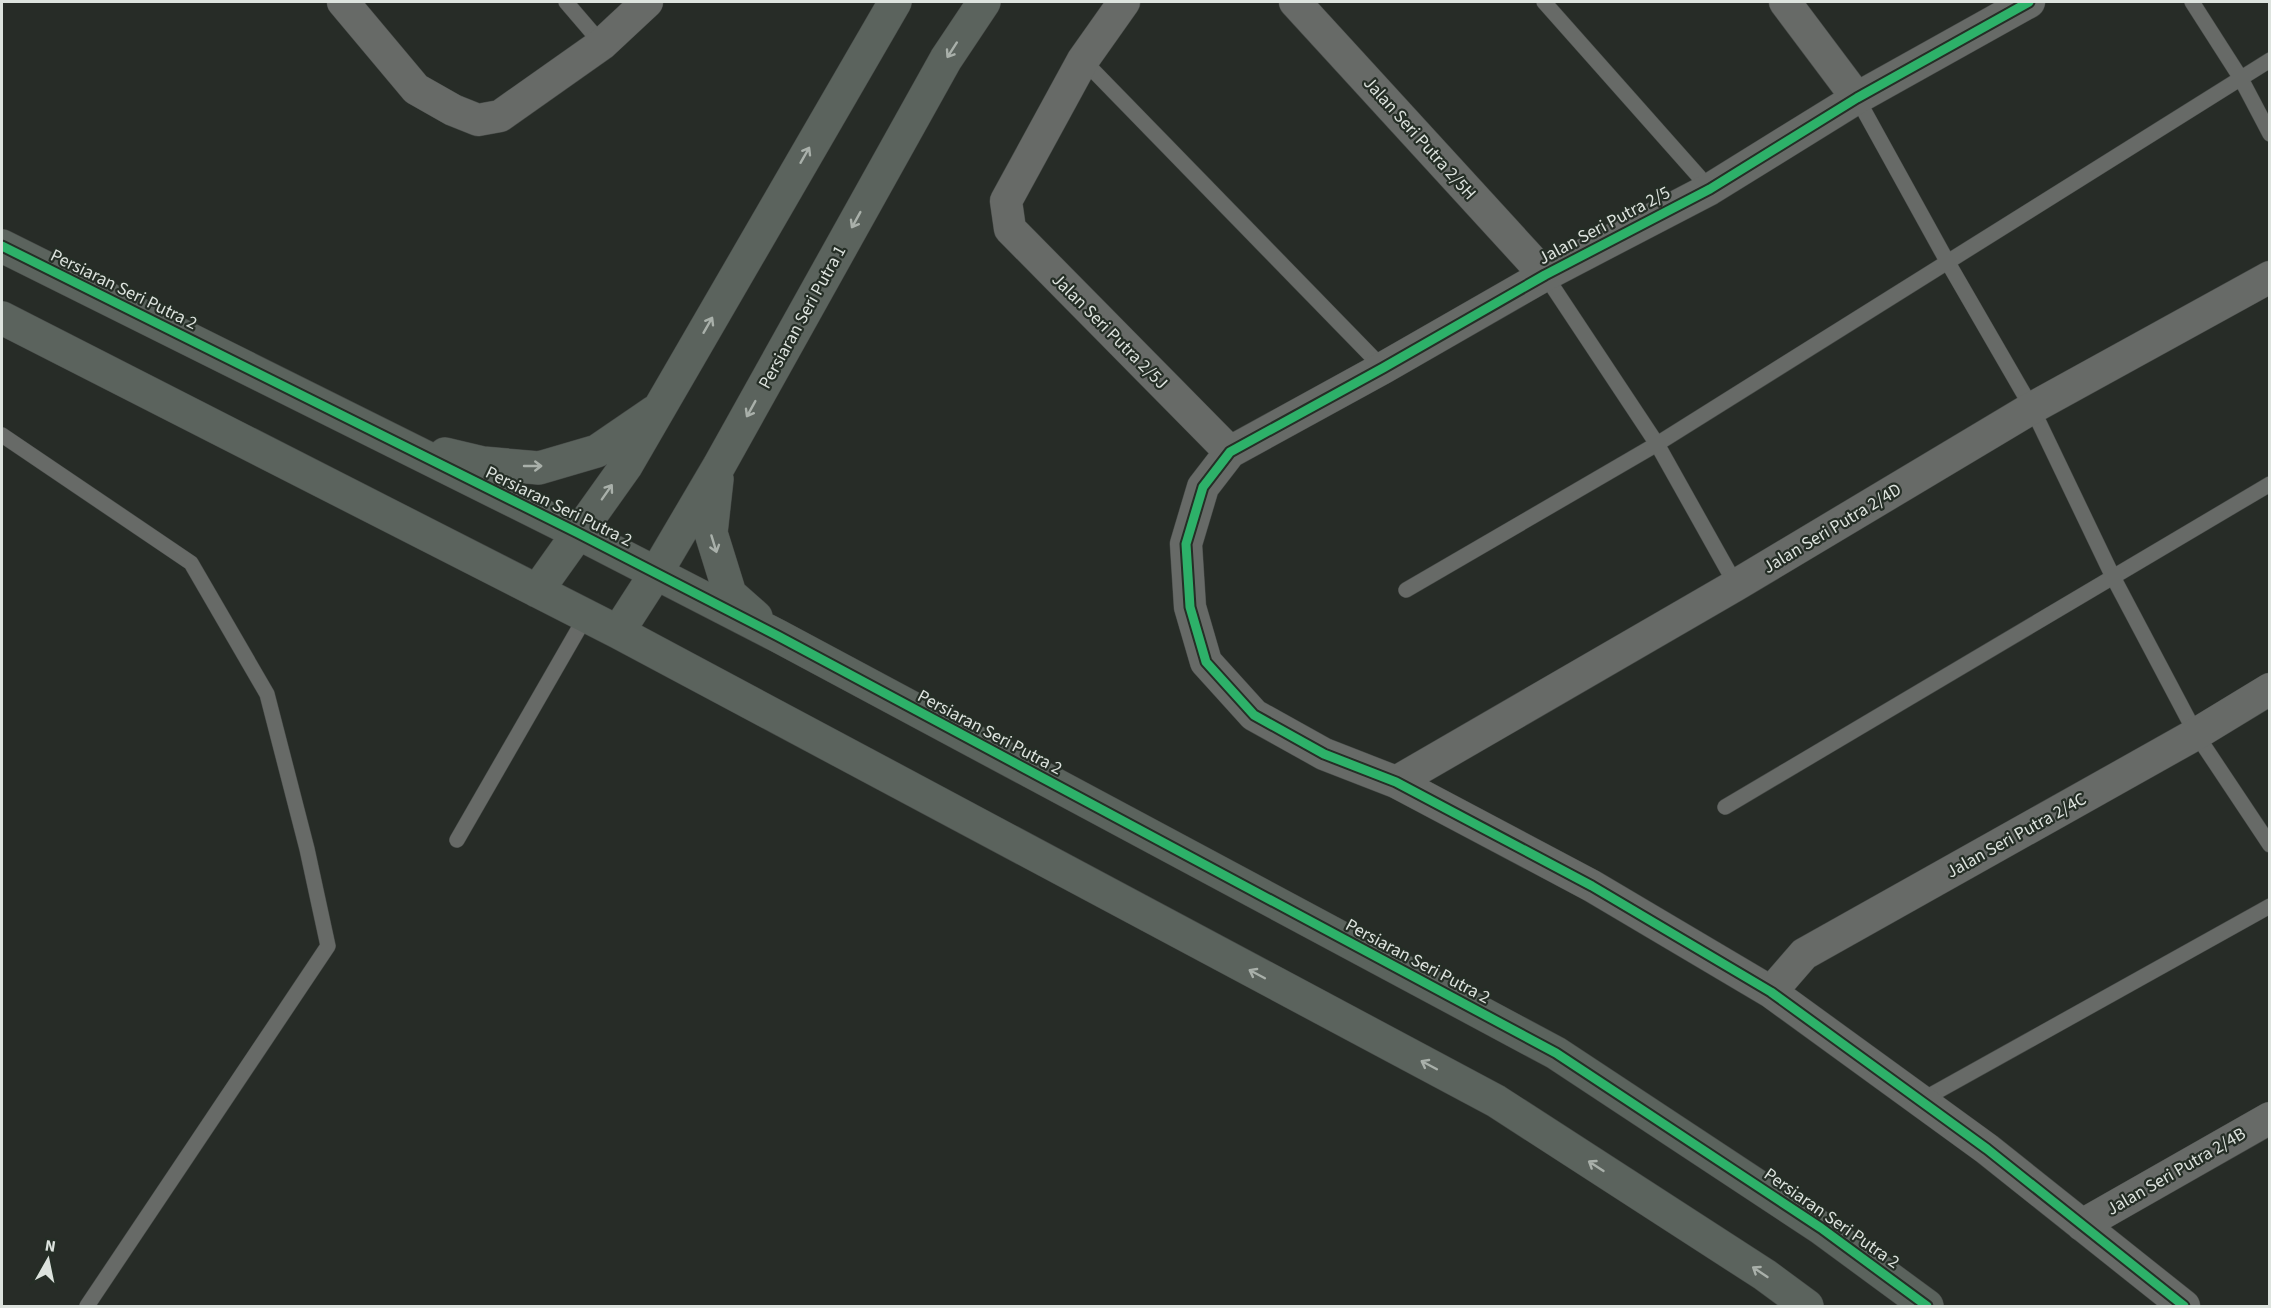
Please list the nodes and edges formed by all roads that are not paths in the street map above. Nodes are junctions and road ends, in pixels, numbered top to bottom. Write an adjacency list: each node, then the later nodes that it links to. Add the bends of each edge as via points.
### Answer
1 (343, 2): 12 (street, via 416,88 478,120 500,116)
2 (566, 2): 12 (lane)
3 (647, 2): 12 (street)
4 (895, 2): 25 (street, one-way to 4)
5 (984, 2): 31 (street, Persiaran Seri Putra 1, one-way to 31, via 946,59)
6 (1124, 2): 13 (street)
7 (1295, 2): 21 (street, Jalan Seri Putra 2/5H)
8 (1544, 2): 18 (lane)
9 (1785, 2): 16 (street)
10 (2029, 2): 16 (street, Jalan Seri Putra 2/5)
11 (2192, 2): 15 (lane)
12 (602, 44)
13 (1083, 60): 24 (lane); 30 (street, Jalan Seri Putra 2/5J, via 1006,201 1010,229)
14 (2270, 60): 15 (lane)
15 (2240, 77): 17 (lane); 20 (lane)
16 (1857, 98): 18 (street, Jalan Seri Putra 2/5); 20 (lane)
17 (2270, 134)
18 (1710, 189): 21 (street, Jalan Seri Putra 2/5)
19 (2, 246): 28 (street, Persiaran Seri Putra 2)
20 (1947, 261): 26 (lane); 29 (lane)
21 (1545, 275): 24 (street, Jalan Seri Putra 2/5); 29 (lane)
22 (2270, 277): 26 (street, Jalan Seri Putra 2/4D)
23 (2, 318): 38 (street)
24 (1383, 368): 30 (street, Jalan Seri Putra 2/5)
25 (660, 408): 28 (street, one-way to 25, via 483,463 539,468 597,451); 33 (street, one-way to 25, via 626,466)
26 (2032, 408): 35 (lane); 36 (street, Jalan Seri Putra 2/4D)
27 (2, 435): 53 (lane, via 191,563 267,694 328,946)
28 (393, 443): 33 (street, Persiaran Seri Putra 2)
29 (1657, 444): 36 (lane); 37 (lane)
30 (1230, 452): 44 (street, Jalan Seri Putra 2/5, via 1203,488 1186,544 1190,607 1206,662 1254,715 1324,754)
31 (719, 466): 34 (street, Persiaran Seri Putra 1); 41 (street, one-way to 41, via 711,533 730,594)
32 (2270, 484): 35 (lane)
33 (578, 533): 34 (street, Persiaran Seri Putra 2); 38 (street)
34 (656, 573): 40 (street, Persiaran Seri Putra 1); 41 (street, Persiaran Seri Putra 2)
35 (2114, 577): 43 (lane); 45 (lane)
36 (1736, 585): 44 (street, Jalan Seri Putra 2/4D)
37 (1406, 590)
38 (537, 591): 39 (street)
39 (586, 616): 40 (street); 46 (lane)
40 (618, 632): 54 (street, one-way to 40, via 1496,1101)
41 (778, 636): 55 (street, Persiaran Seri Putra 2, via 1556,1053 1821,1228)
42 (2270, 689): 43 (street, Jalan Seri Putra 2/4C)
43 (2196, 734): 47 (lane); 49 (street, Jalan Seri Putra 2/4C, via 1804,954)
44 (1396, 782): 49 (street, Jalan Seri Putra 2/5, via 1592,885)
45 (1725, 807)
46 (457, 840)
47 (2270, 845)
48 (2270, 906): 50 (lane)
49 (1771, 992): 50 (street, Jalan Seri Putra 2/5)
50 (1920, 1101): 52 (street, Jalan Seri Putra 2/5)
51 (2270, 1118): 52 (street, Jalan Seri Putra 2/4B)
52 (2082, 1225): 56 (street, Jalan Seri Putra 2/5)
53 (87, 1306)
54 (1807, 1306)
55 (1927, 1306)
56 (2184, 1306)

